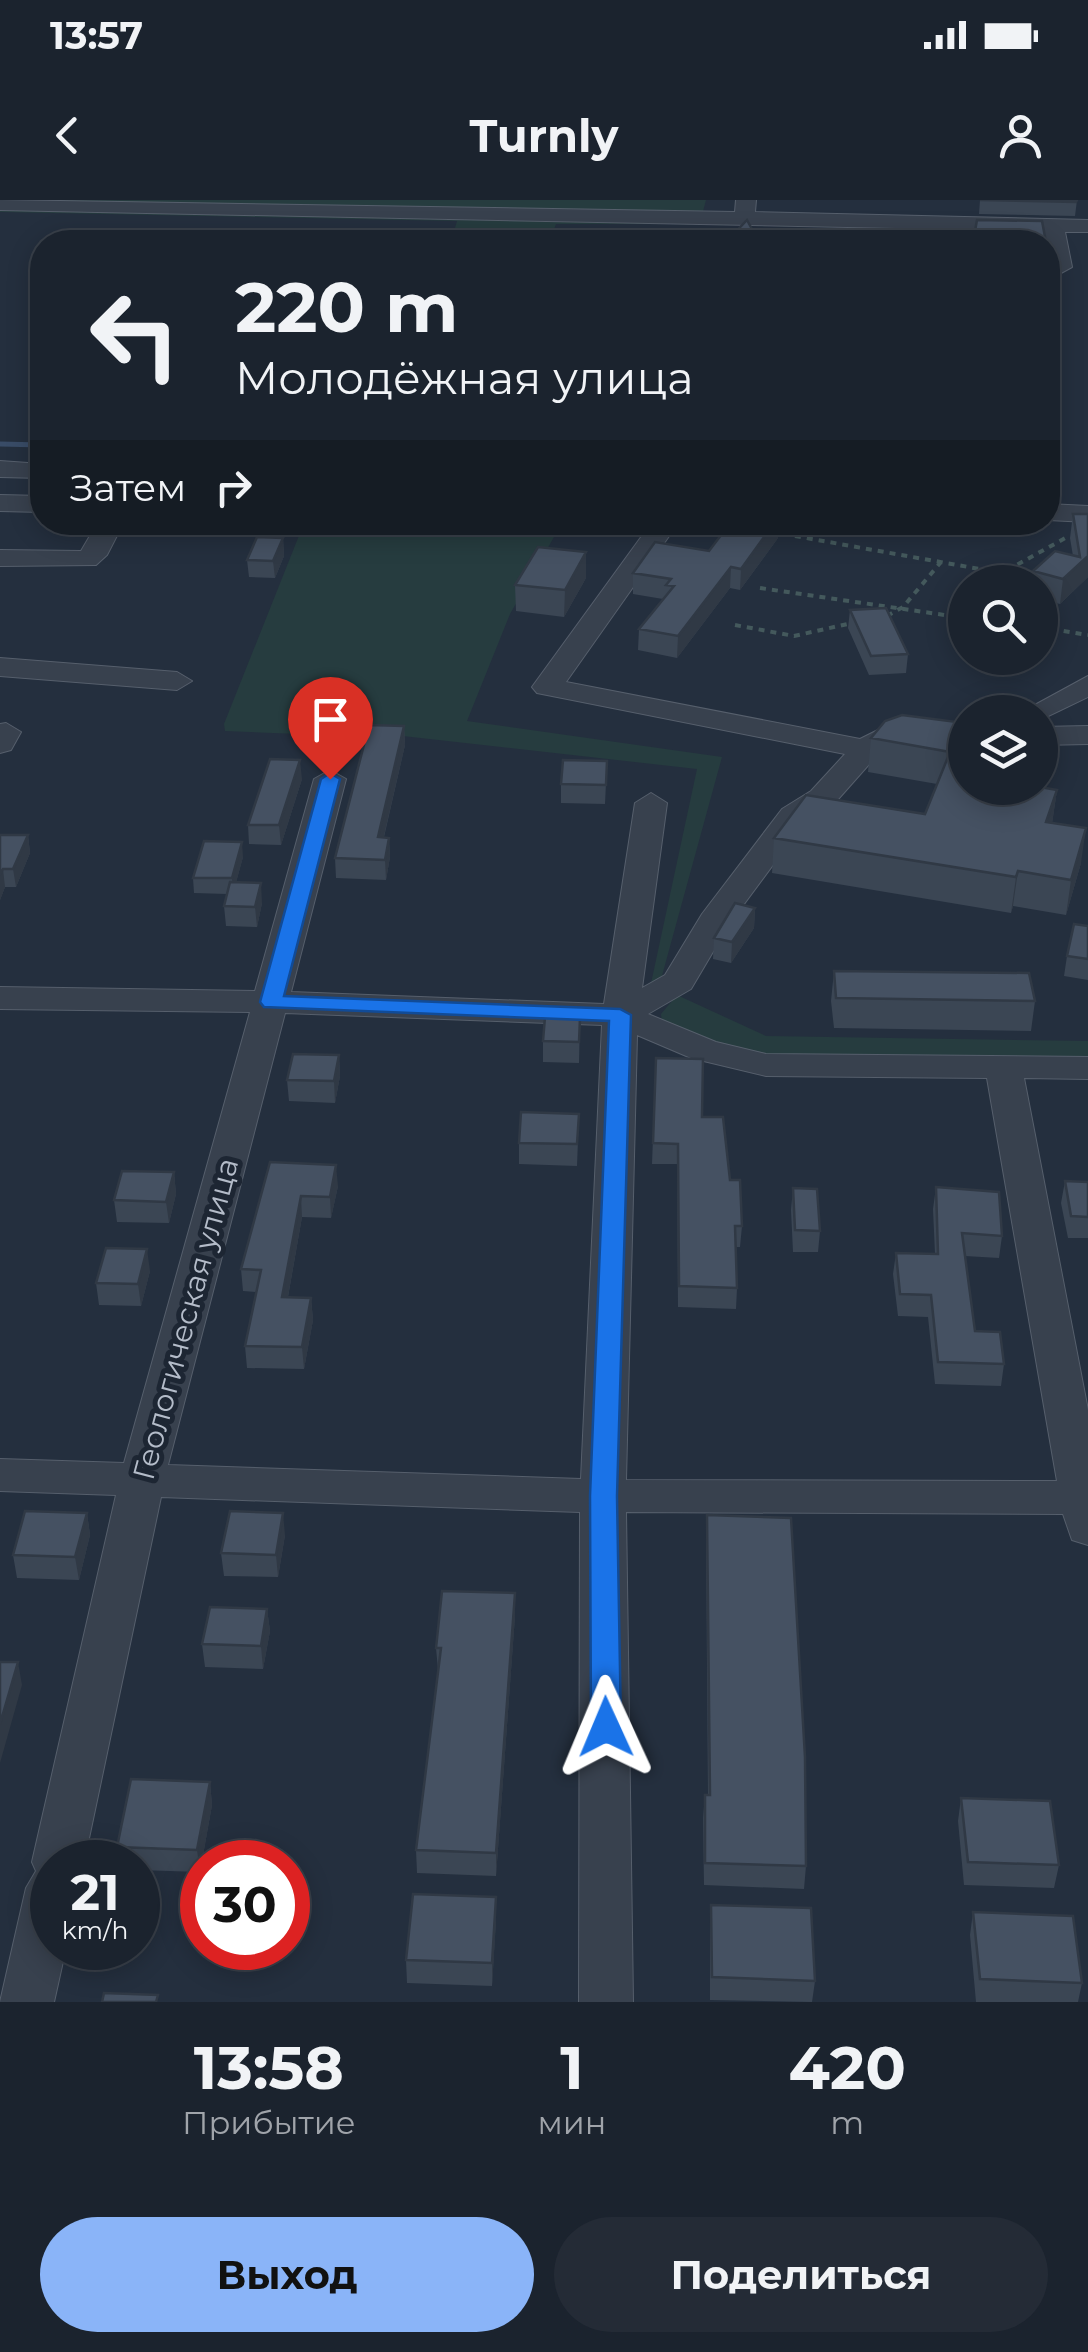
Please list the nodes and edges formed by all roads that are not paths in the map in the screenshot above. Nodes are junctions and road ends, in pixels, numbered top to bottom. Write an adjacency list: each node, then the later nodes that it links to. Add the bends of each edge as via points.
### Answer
1 (843, 200): 5 (street, via 821,208)
2 (940, 200): 6 (street)
3 (0, 204): 4 (street)
4 (746, 209): 5 (street)
5 (814, 220): 6 (street)
6 (931, 222): 7 (street)
7 (1053, 225): 8 (street); 9 (street)
8 (1088, 226)
9 (1054, 230)
10 (1060, 262): 11 (street)
11 (1061, 267)
12 (0, 469): 13 (street)
13 (30, 470)
14 (0, 503): 15 (street)
15 (30, 504)
16 (104, 535): 18 (street, via 86,559)
17 (657, 535): 26 (street, via 547,687)
18 (0, 558)
19 (0, 667): 20 (street)
20 (177, 681)
21 (1088, 685): 22 (street)
22 (1058, 701)
23 (1058, 736): 24 (street)
24 (1088, 736)
25 (948, 739): 26 (street, via 880,738)
26 (866, 749): 31 (street, via 767,848 680,982)
27 (330, 779): 30 (street, Геологическая улица)
28 (651, 803): 31 (street)
29 (0, 998): 30 (street)
30 (271, 1002): 31 (street); 35 (street, Геологическая улица)
31 (620, 1015): 32 (street, via 704,1050 766,1065); 36 (street)
32 (1004, 1066): 33 (street); 37 (street)
33 (1088, 1068)
34 (0, 1475): 35 (street)
35 (142, 1480): 36 (street); 38 (street, Геологическая улица)
36 (603, 1496): 37 (street); 41 (street)
37 (1086, 1508)
38 (63, 1840)
39 (34, 1970): 40 (street)
40 (27, 2002)
41 (606, 2002)

